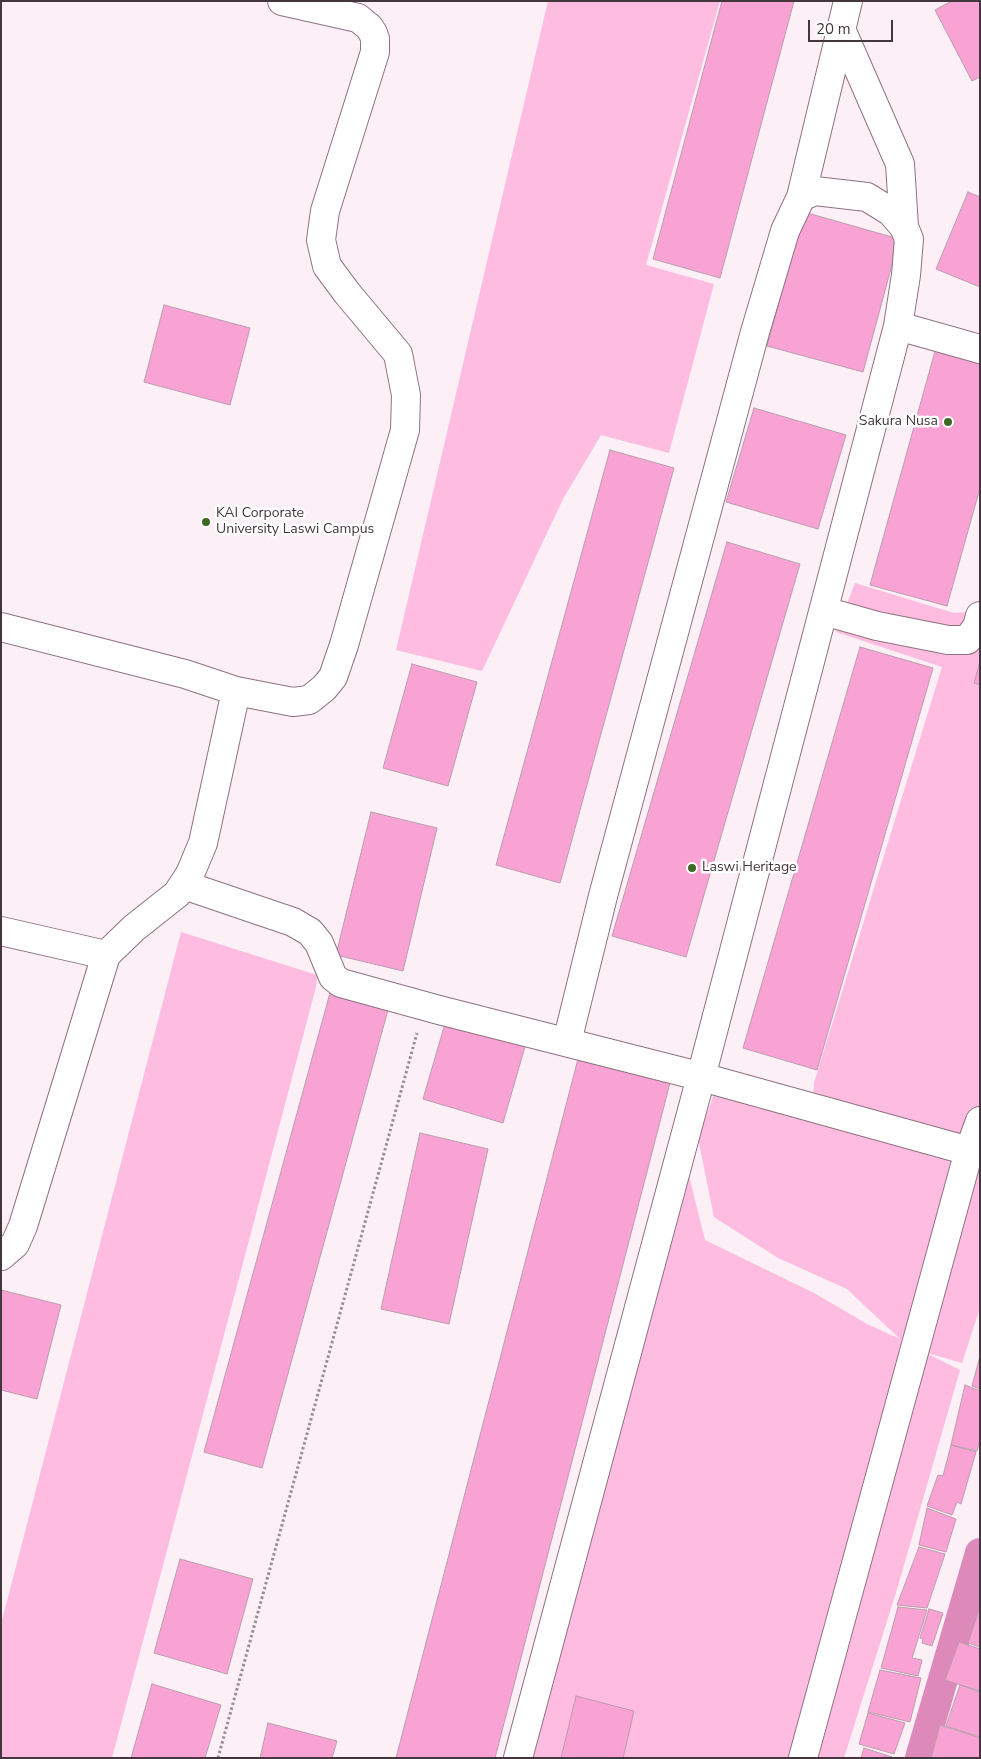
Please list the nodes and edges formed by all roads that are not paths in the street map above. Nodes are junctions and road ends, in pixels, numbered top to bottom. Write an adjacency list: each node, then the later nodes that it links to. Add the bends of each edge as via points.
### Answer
1 (282, 1): 11 (lane, via 358,18 373,33 375,52 325,211 321,240 327,266 398,354 406,395 405,430 333,677 309,700 293,702)
2 (848, 1): 3 (lane)
3 (841, 29): 4 (lane); 5 (lane, via 900,164)
4 (801, 197): 5 (lane, via 815,191 867,197 891,212); 15 (lane, via 785,231 755,332 605,886)
5 (904, 227): 6 (lane, via 909,239)
6 (898, 326): 7 (lane); 8 (lane)
7 (980, 349)
8 (824, 611): 9 (lane, via 877,626 948,640 967,640 977,627); 16 (lane)
9 (980, 616)
10 (1, 627): 11 (lane, via 185,674)
11 (236, 691): 12 (lane, via 203,843)
12 (184, 885): 14 (lane); 15 (lane, via 293,922 310,932 319,943 333,977 341,983)
13 (1, 931): 14 (lane)
14 (106, 955): 19 (lane, via 23,1226 15,1244)
15 (567, 1042): 16 (lane)
16 (701, 1077): 18 (lane); 20 (lane)
17 (980, 1121): 18 (lane)
18 (969, 1151): 21 (lane)
19 (1, 1256)
20 (518, 1758)
21 (802, 1758)

